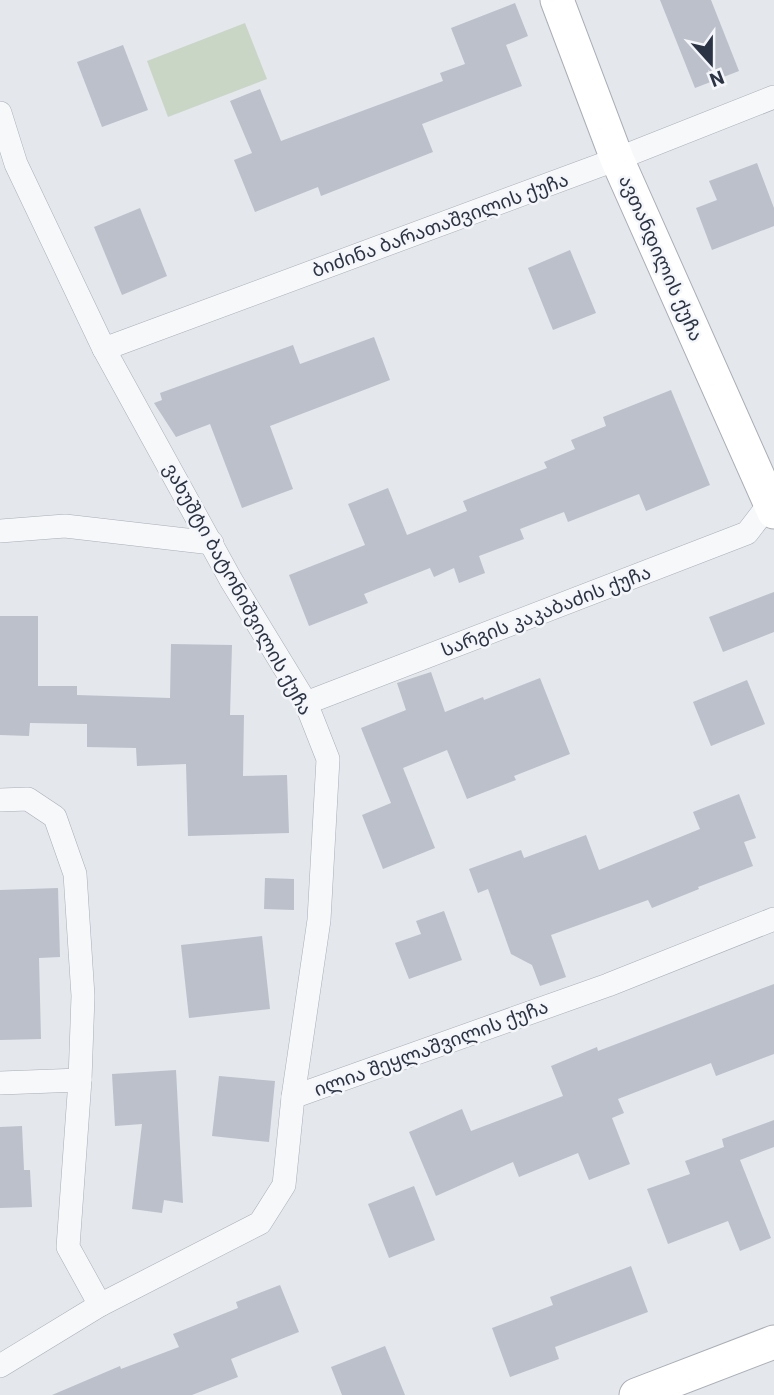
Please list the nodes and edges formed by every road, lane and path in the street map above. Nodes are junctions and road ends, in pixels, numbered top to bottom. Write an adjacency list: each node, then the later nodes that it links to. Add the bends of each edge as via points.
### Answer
1 (557, 0): 4 (street, ავთანდილის ქუჩა)
2 (774, 97): 4 (street, ბიძინა ბარათაშვილის ქუჩა)
3 (0, 113): 5 (street, ვახუშტი ბატონიშვილის ქუჩა)
4 (617, 159): 6 (street, ბიძინა ბარათაშვილის ქუჩა); 7 (street, ავთანდილის ქუჩა)
5 (8, 165): 6 (street, ვახუშტი ბატონიშვილის ქუჩა)
6 (104, 349): 9 (street, ვახუშტი ბატონიშვილის ქუჩა)
7 (773, 506): 10 (street, სარგის კაკაბაძის ქუჩა, via 747,533)
8 (0, 531): 9 (street, via 65,526)
9 (212, 542): 10 (street, ვახუშტი ბატონიშვილის ქუჩა)
10 (306, 704): 15 (street, ვახუშტი ბატონიშვილის ქუჩა, via 328,759 319,920)
11 (0, 800): 13 (street, via 28,799 55,817 75,874 83,996)
12 (774, 919): 15 (street, ილია შეყლაშვილის ქუჩა, via 608,985)
13 (80, 1080): 14 (street); 16 (street, via 68,1247)
14 (0, 1083)
15 (293, 1097): 16 (street, ილია შეყლაშვილის ქუჩა, via 284,1185 260,1223)
16 (100, 1305): 18 (street, ილია შეყლაშვილის ქუჩა)
17 (774, 1342): 19 (street)
18 (0, 1366)
19 (636, 1395)

